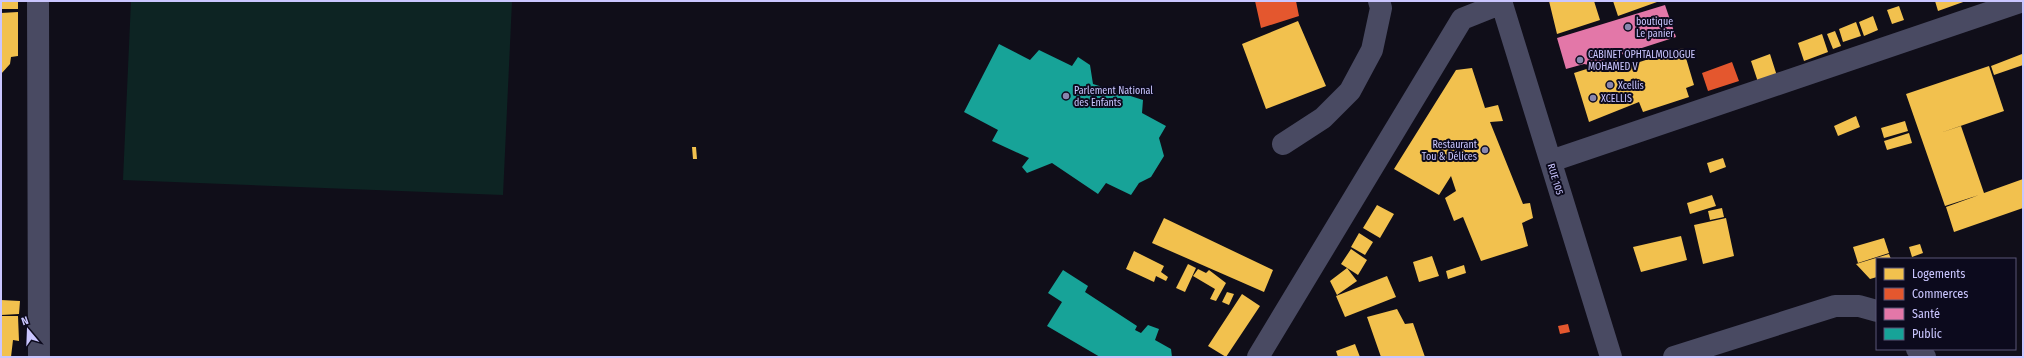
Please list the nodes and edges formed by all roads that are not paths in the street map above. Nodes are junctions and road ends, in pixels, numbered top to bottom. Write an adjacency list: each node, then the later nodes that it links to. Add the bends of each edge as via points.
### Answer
1 (38, 1): 8 (street)
2 (1379, 1): 5 (street, via 1381,8 1372,50 1350,91 1323,118)
3 (2023, 1): 6 (street)
4 (1502, 2): 6 (street, RUE 105); 9 (street, via 1462,19)
5 (1283, 144)
6 (1551, 161): 10 (street, RUE 105)
7 (1876, 311): 11 (street, via 1859,306 1834,306)
8 (39, 357)
9 (1258, 357)
10 (1611, 357)
11 (1674, 357)

